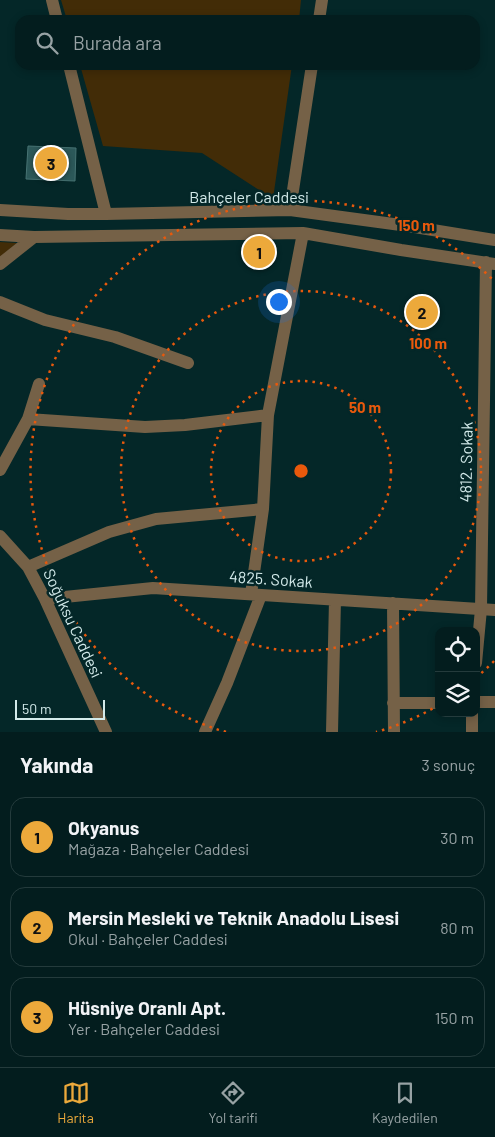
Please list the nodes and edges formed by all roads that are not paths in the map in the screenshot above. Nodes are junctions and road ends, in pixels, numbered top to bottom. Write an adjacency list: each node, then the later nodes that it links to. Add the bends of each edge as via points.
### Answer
1 (52, 0): 3 (street)
2 (322, 0): 4 (street)
3 (56, 15)
4 (320, 15)
5 (70, 70): 9 (street)
6 (311, 70): 8 (street)
7 (0, 210): 9 (street, Bahçeler Caddesi)
8 (290, 210): 9 (street, Bahçeler Caddesi); 13 (street, Bahçeler Caddesi)
9 (106, 214)
10 (303, 233): 12 (street); 14 (street); 19 (street)
11 (0, 235): 12 (street)
12 (34, 237): 15 (street)
13 (495, 240)
14 (490, 263): 29 (street, 4812. Sokak)
15 (0, 264)
16 (0, 302): 17 (street, via 45,320 115,337)
17 (188, 363)
18 (39, 384): 20 (street)
19 (268, 415): 20 (street, via 145,427); 22 (street)
20 (28, 419): 21 (street)
21 (0, 470)
22 (263, 509): 24 (street, via 156,519 108,532); 25 (street)
23 (0, 536): 24 (street, Soğuksu Caddesi)
24 (28, 567): 26 (street, Soğuksu Caddesi)
25 (256, 595): 26 (street, 4825. Sokak, via 153,588); 27 (street, 4825. Sokak); 38 (street, via 227,683)
26 (45, 599): 37 (street, Soğuksu Caddesi)
27 (335, 600): 28 (street, 4825. Sokak); 39 (street)
28 (393, 603): 29 (street, 4825. Sokak); 34 (street)
29 (481, 609): 30 (street, 4825. Sokak); 31 (street, 4812. Sokak)
30 (495, 610)
31 (479, 627)
32 (480, 702): 33 (street)
33 (495, 702)
34 (393, 703): 35 (street); 40 (street)
35 (435, 703)
36 (472, 717): 41 (street)
37 (106, 732)
38 (205, 732)
39 (332, 732)
40 (394, 732)
41 (472, 732)

